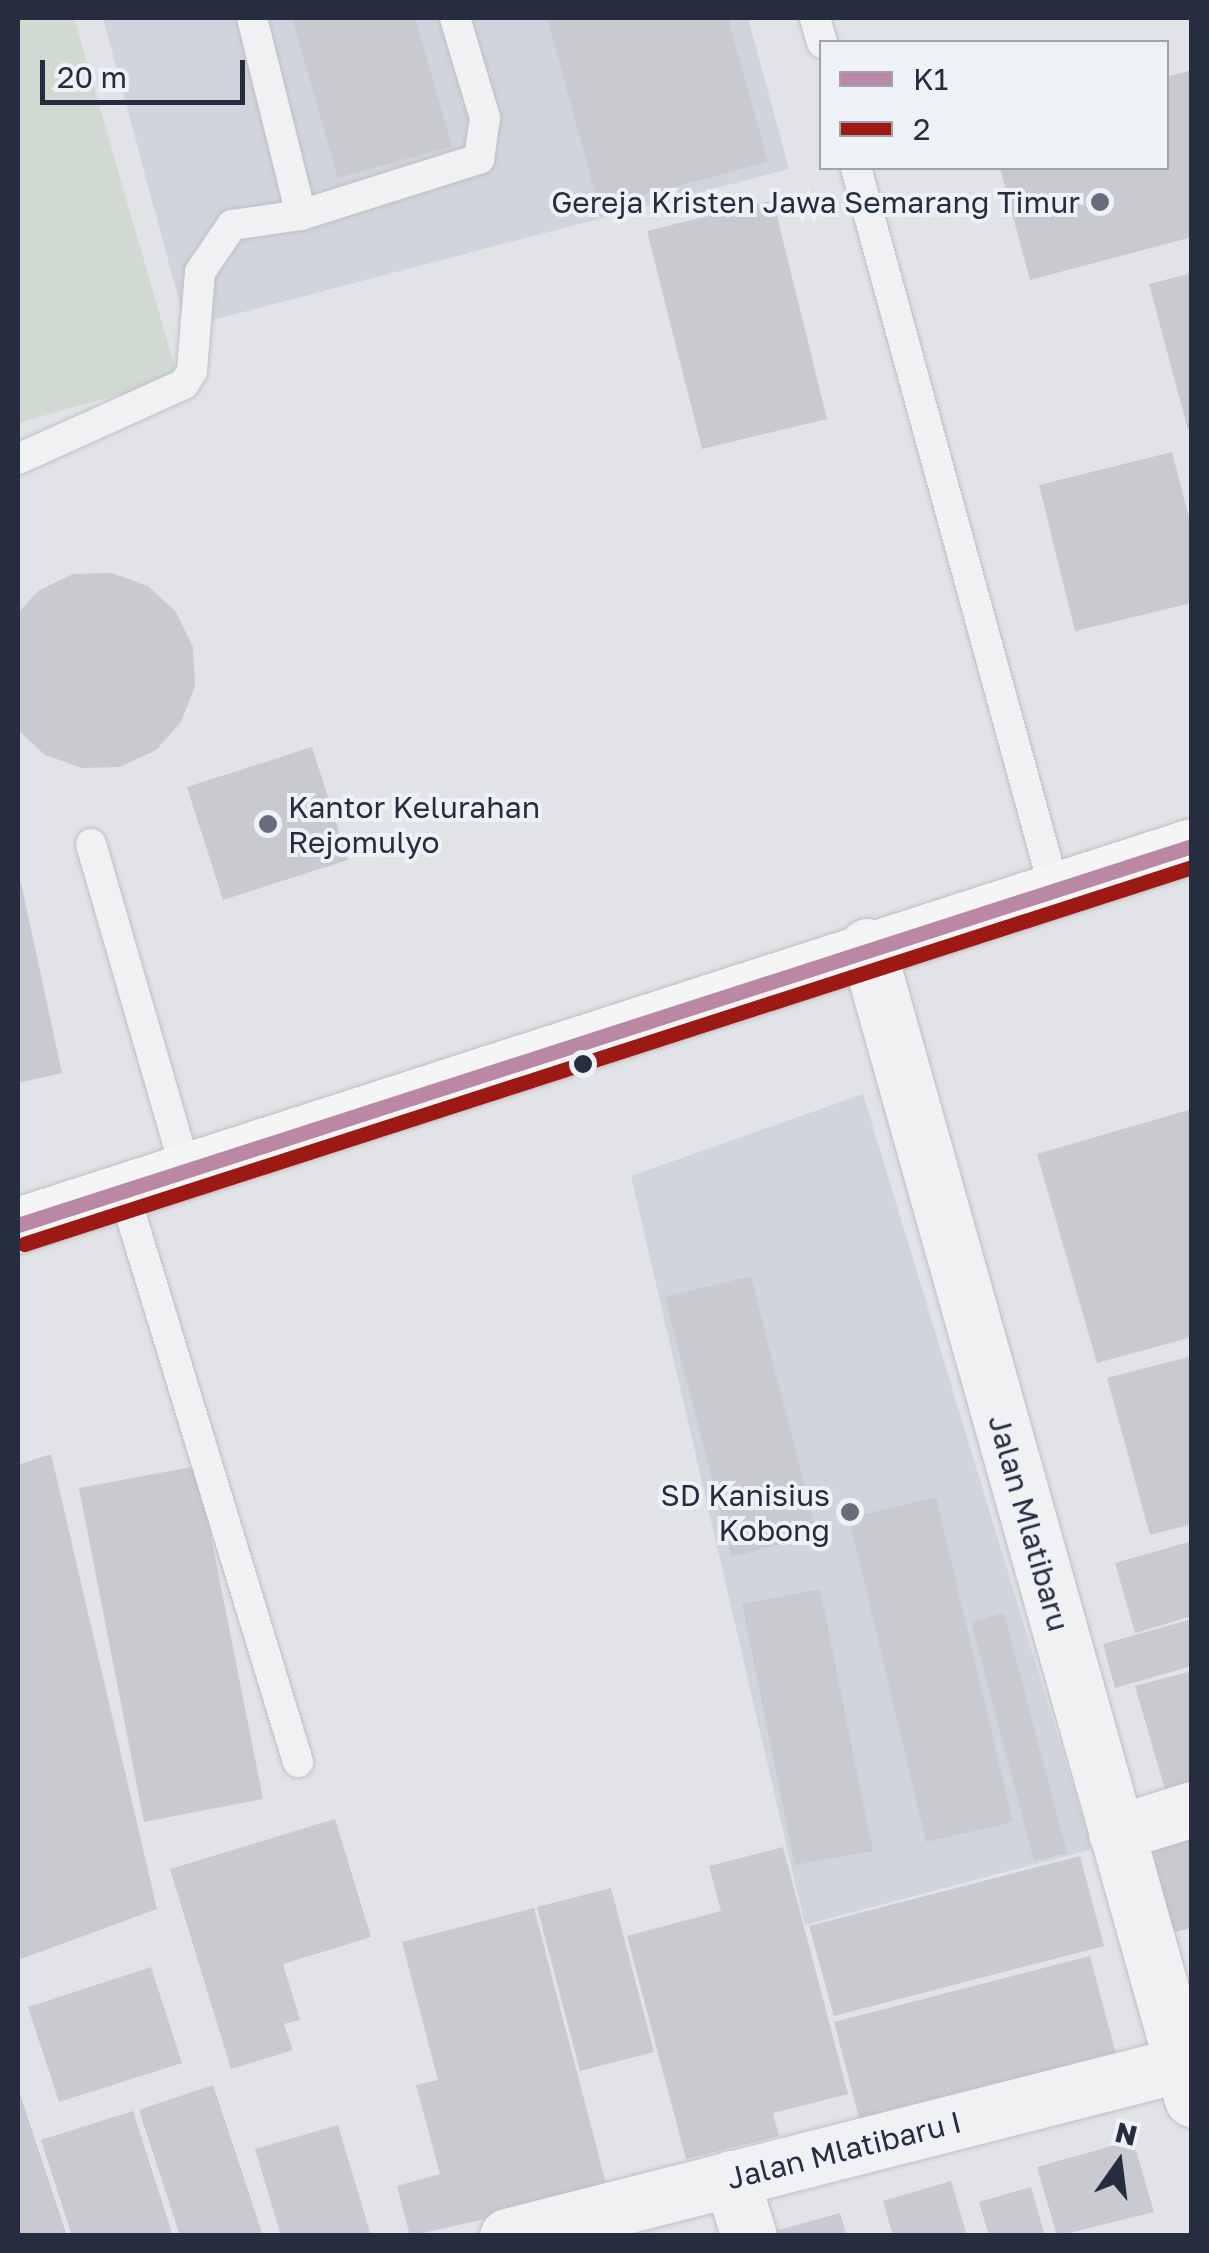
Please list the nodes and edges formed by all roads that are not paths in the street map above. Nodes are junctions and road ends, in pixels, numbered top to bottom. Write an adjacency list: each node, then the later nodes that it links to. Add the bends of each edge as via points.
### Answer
1 (252, 18): 4 (lane)
2 (455, 18): 4 (lane, via 486,118 479,159)
3 (857, 170): 8 (lane)
4 (301, 214): 5 (lane, via 232,225 212,247 195,289 192,371 184,384)
5 (18, 460)
6 (90, 844): 10 (lane)
7 (1192, 846): 8 (highway)
8 (1054, 888): 9 (highway)
9 (867, 946): 10 (highway); 15 (street, Jalan Mlatibaru)
10 (187, 1174): 11 (highway)
11 (125, 1196): 12 (highway); 13 (lane)
12 (18, 1225)
13 (298, 1762)
14 (1192, 1809): 15 (street)
15 (1116, 1832): 16 (street, Jalan Mlatibaru)
16 (1186, 2082): 17 (street, Jalan Mlatibaru I)
17 (731, 2178): 18 (street, Jalan Mlatibaru I); 19 (street)
18 (507, 2236)
19 (748, 2236)

